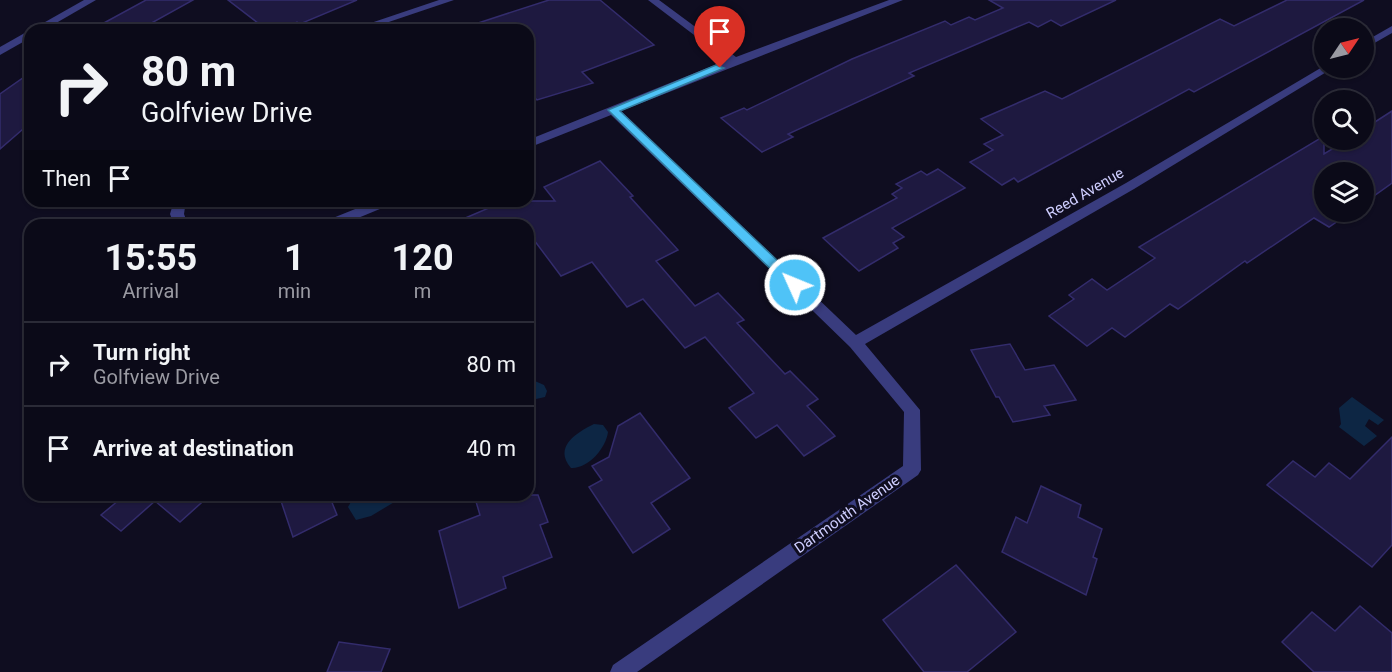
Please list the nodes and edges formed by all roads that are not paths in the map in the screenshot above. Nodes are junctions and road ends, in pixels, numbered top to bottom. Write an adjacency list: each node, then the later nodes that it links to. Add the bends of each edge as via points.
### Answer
1 (91, 0): 5 (street)
2 (449, 0): 6 (street)
3 (653, 0): 11 (street)
4 (898, 0): 11 (street)
5 (47, 24)
6 (374, 24)
7 (1392, 29): 9 (street)
8 (24, 37): 10 (street)
9 (1374, 40)
10 (0, 52)
11 (735, 61): 13 (street)
12 (1314, 76): 17 (street, Reed Avenue)
13 (613, 110): 14 (street); 17 (street, Dartmouth Avenue)
14 (534, 142)
15 (372, 207): 16 (street)
16 (343, 219)
17 (855, 343): 18 (street, Dartmouth Avenue, via 912,410 912,470)
18 (621, 672)

